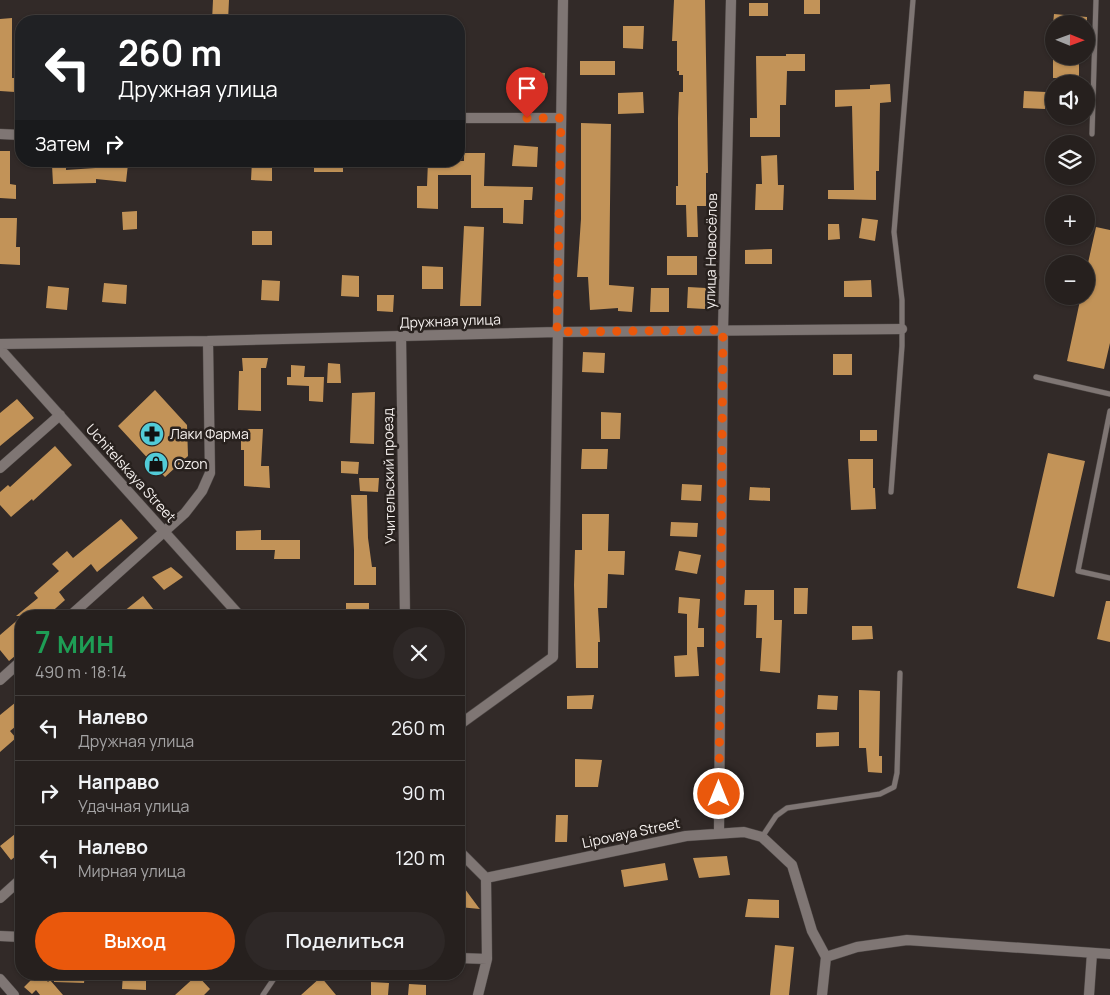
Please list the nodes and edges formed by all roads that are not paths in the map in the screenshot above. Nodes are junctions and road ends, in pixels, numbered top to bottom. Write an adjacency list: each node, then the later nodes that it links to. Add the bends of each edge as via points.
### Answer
1 (563, 0): 6 (street)
2 (731, 0): 11 (street, улица Новосёлов)
3 (912, 0): 10 (lane, via 894,232)
4 (1096, 0): 8 (lane)
5 (465, 118): 6 (street)
6 (561, 118): 12 (street)
7 (0, 134): 9 (street)
8 (1092, 134)
9 (15, 135)
10 (902, 329): 11 (street, Дружная улица); 22 (lane)
11 (723, 330): 12 (street, Дружная улица); 32 (street, улица Новосёлов)
12 (557, 332): 13 (street, Дружная улица); 31 (street, via 553,656)
13 (401, 336): 14 (street, Дружная улица); 27 (street, Учительский проезд)
14 (208, 341): 15 (street, Дружная улица); 23 (street, via 210,473 202,491 185,513)
15 (0, 344)
16 (0, 349): 20 (street, Uchitelskaya Street)
17 (1036, 377): 18 (lane)
18 (1110, 394)
19 (1110, 411): 24 (lane, via 1078,570)
20 (60, 415): 21 (street); 23 (street, Uchitelskaya Street)
21 (0, 468)
22 (891, 492)
23 (164, 531): 25 (street); 26 (street, Uchitelskaya Street)
24 (1110, 578)
25 (77, 610)
26 (235, 610)
27 (405, 610)
28 (15, 666): 30 (street)
29 (900, 673): 33 (lane, via 894,787 880,794 787,808 776,816)
30 (0, 680)
31 (465, 721)
32 (719, 832): 33 (street, Lipovaya Street, via 744,832); 35 (street, Lipovaya Street)
33 (762, 837): 42 (street, via 792,865 812,931)
34 (465, 857): 35 (street)
35 (486, 878): 44 (street)
36 (15, 884): 37 (street)
37 (0, 898)
38 (0, 936): 39 (street)
39 (15, 937)
40 (1092, 953): 41 (street); 42 (street, via 907,940 857,947); 51 (street)
41 (1110, 954)
42 (826, 957): 50 (street)
43 (465, 958): 44 (street)
44 (487, 959): 49 (street)
45 (0, 979): 47 (street)
46 (273, 980): 48 (lane)
47 (14, 995)
48 (263, 995)
49 (478, 995)
50 (822, 995)
51 (1089, 995)

